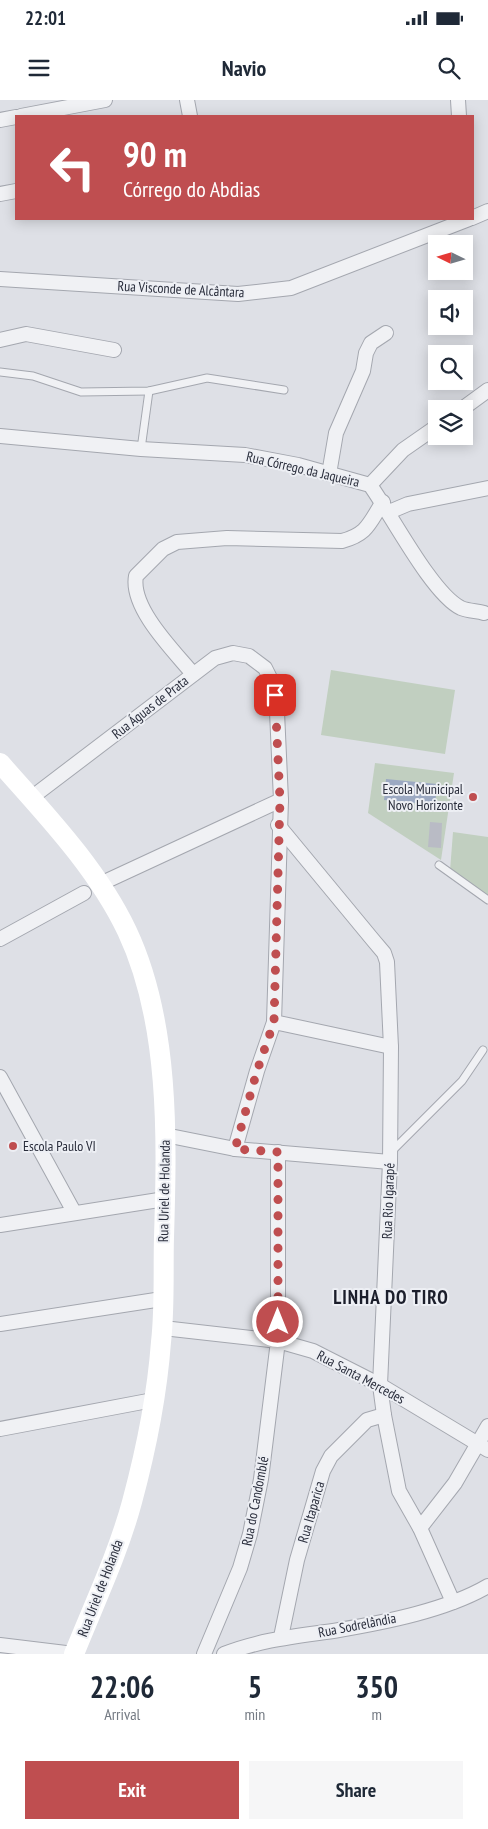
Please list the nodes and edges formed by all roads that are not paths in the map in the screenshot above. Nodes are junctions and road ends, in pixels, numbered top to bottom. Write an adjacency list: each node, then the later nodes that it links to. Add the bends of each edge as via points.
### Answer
1 (187, 100): 5 (street)
2 (458, 100): 6 (street)
3 (101, 101): 4 (street)
4 (26, 115)
5 (190, 115)
6 (459, 115)
7 (15, 117): 8 (street)
8 (0, 120)
9 (15, 191): 10 (street)
10 (0, 194)
11 (488, 211): 12 (street, Rua Visconde de Alcântara)
12 (474, 217)
13 (466, 220): 14 (street, Rua Visconde de Alcântara, via 291,288 263,293)
14 (0, 279)
15 (386, 333): 26 (street, via 371,343 366,352 363,370 336,433)
16 (0, 340): 17 (street, via 26,334)
17 (114, 350)
18 (0, 372): 21 (lane, via 33,376 80,392)
19 (284, 390): 21 (lane, via 207,378)
20 (488, 390): 22 (street)
21 (148, 392): 25 (lane)
22 (473, 401)
23 (428, 432): 27 (street, via 403,450)
24 (0, 436): 25 (street, Rua Córrego da Jaqueira)
25 (141, 448): 26 (street, Rua Córrego da Jaqueira, via 245,455)
26 (328, 474): 27 (street, Rua Córrego da Jaqueira)
27 (370, 485): 29 (street, Rua Córrego da Jaqueira)
28 (488, 488): 29 (street)
29 (386, 507): 30 (street, Rua Córrego da Jaqueira, via 419,562 448,598 462,608); 31 (street, via 358,536 342,541 227,538 177,542 163,549 136,576 135,585 140,603 156,629)
30 (484, 613)
31 (193, 674): 33 (street, Rua Águas de Prata); 34 (street, Rua Águas de Prata, via 215,658 232,653 258,661 271,680 277,712)
32 (0, 763): 33 (main road, Rua Uriel de Holanda)
33 (31, 798): 37 (main road, Rua Uriel de Holanda)
34 (280, 800): 35 (street); 37 (street)
35 (278, 825): 40 (street); 41 (street, Rua Rio Igarapé, via 384,953 390,981)
36 (439, 865): 38 (lane)
37 (92, 889): 39 (street); 44 (main road, Rua Uriel de Holanda, via 127,931 140,962 160,1054)
38 (488, 900)
39 (0, 939)
40 (274, 1022): 41 (street); 45 (street)
41 (392, 1047): 47 (street, Rua Rio Igarapé)
42 (483, 1050): 47 (lane, via 462,1080)
43 (0, 1077): 49 (street)
44 (165, 1135): 45 (street); 48 (main road, Rua Uriel de Holanda)
45 (235, 1149): 46 (street)
46 (278, 1152): 47 (street); 54 (street, Rua do Candomblé)
47 (390, 1158): 55 (street, Rua Rio Igarapé)
48 (165, 1199): 49 (street); 51 (main road, Rua Uriel de Holanda)
49 (74, 1212): 50 (street)
50 (0, 1225)
51 (162, 1299): 52 (street); 53 (main road, Rua Uriel de Holanda)
52 (0, 1324)
53 (162, 1328): 54 (street, Rua Santa Mercedes); 56 (main road, Rua Uriel de Holanda)
54 (278, 1341): 55 (street, Rua Santa Mercedes, via 313,1351); 67 (street, Rua do Candomblé, via 261,1479 250,1534 240,1568)
55 (380, 1385): 57 (street, Rua Rio Igarapé); 60 (street, Rua Santa Mercedes)
56 (154, 1400): 59 (street); 66 (main road, Rua Uriel de Holanda, via 131,1504)
57 (384, 1415): 61 (street, Rua Rio Igarapé, via 399,1491); 64 (street, Rua Itaparica, via 367,1420 331,1456 323,1471 297,1560)
58 (488, 1426): 60 (street)
59 (0, 1429)
60 (483, 1448): 61 (street)
61 (420, 1528): 63 (street, Rua Rio Igarapé)
62 (488, 1586): 63 (street, Rua Sodrelândia)
63 (453, 1602): 64 (street, Rua Sodrelândia, via 340,1630)
64 (281, 1638): 68 (street, Rua Sodrelândia)
65 (0, 1645): 66 (street)
66 (74, 1654)
67 (204, 1654)
68 (224, 1654)

